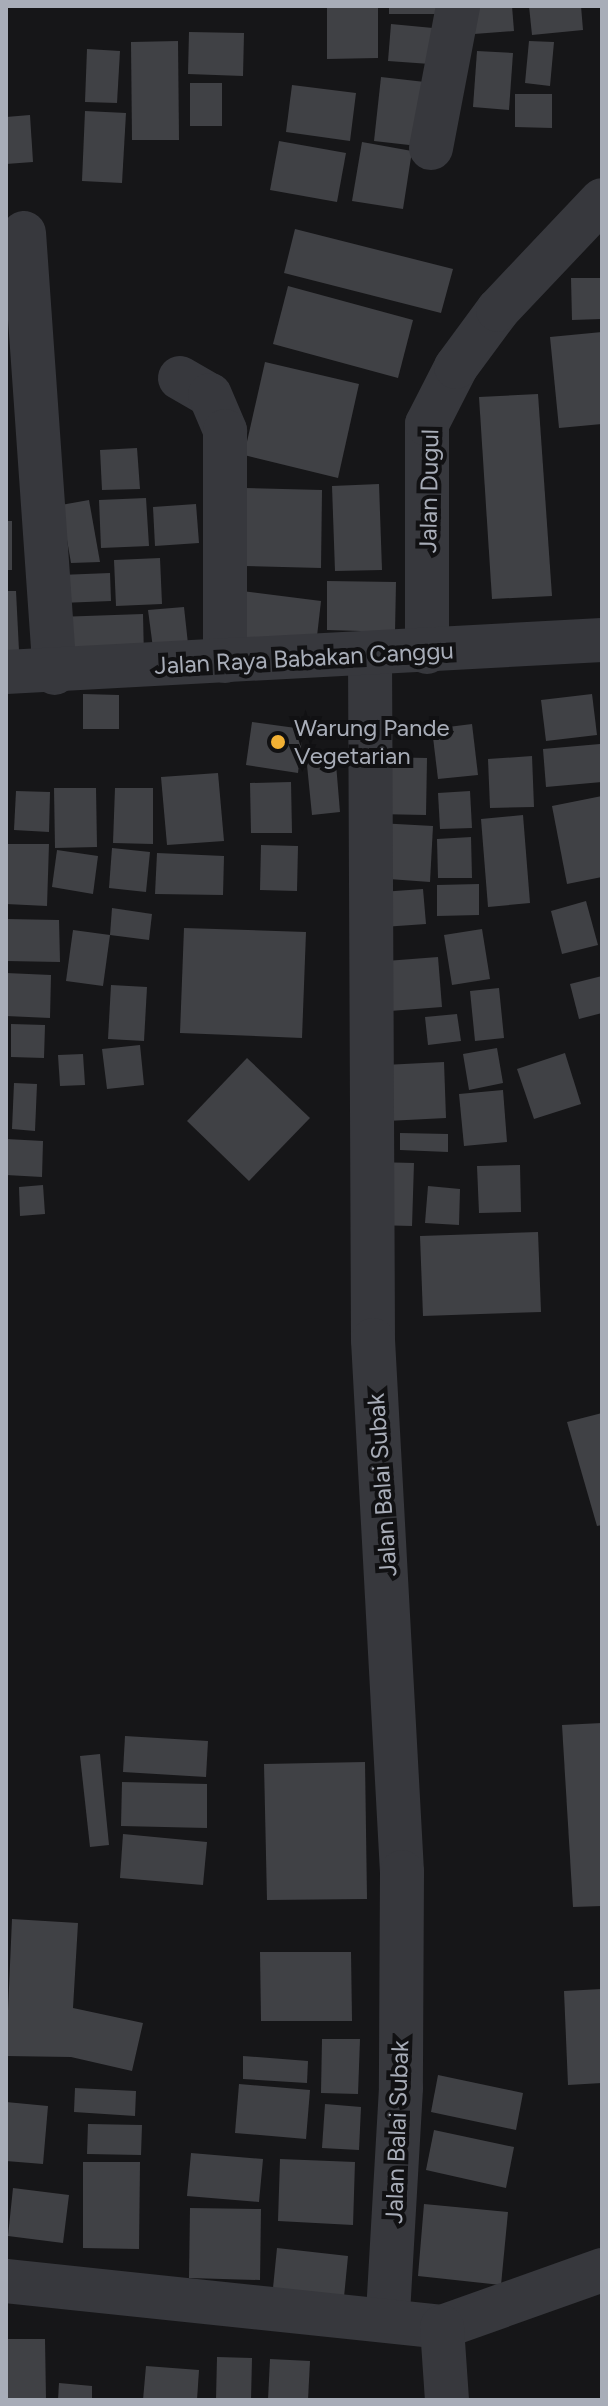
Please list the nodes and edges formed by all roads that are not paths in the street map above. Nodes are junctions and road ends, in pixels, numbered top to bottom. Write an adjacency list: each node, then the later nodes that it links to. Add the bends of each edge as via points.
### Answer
1 (458, 6): 2 (street)
2 (431, 148)
3 (602, 200): 7 (street, Jalan Dugul, via 498,310 456,367 427,424)
4 (24, 233): 11 (street)
5 (180, 378): 9 (street, via 210,395 225,431)
6 (602, 640): 7 (street, Jalan Raya Babakan Canggu)
7 (427, 652): 8 (street, Jalan Raya Babakan Canggu)
8 (370, 653): 9 (street, Jalan Raya Babakan Canggu); 14 (street, Jalan Balai Subak, via 373,1340 402,1872 401,2088)
9 (225, 661): 11 (street, Jalan Raya Babakan Canggu)
10 (6, 672): 11 (street, Jalan Raya Babakan Canggu)
11 (55, 673)
12 (602, 2270): 15 (street)
13 (6, 2281): 14 (street)
14 (388, 2316): 15 (street)
15 (442, 2327): 16 (street)
16 (447, 2400)

